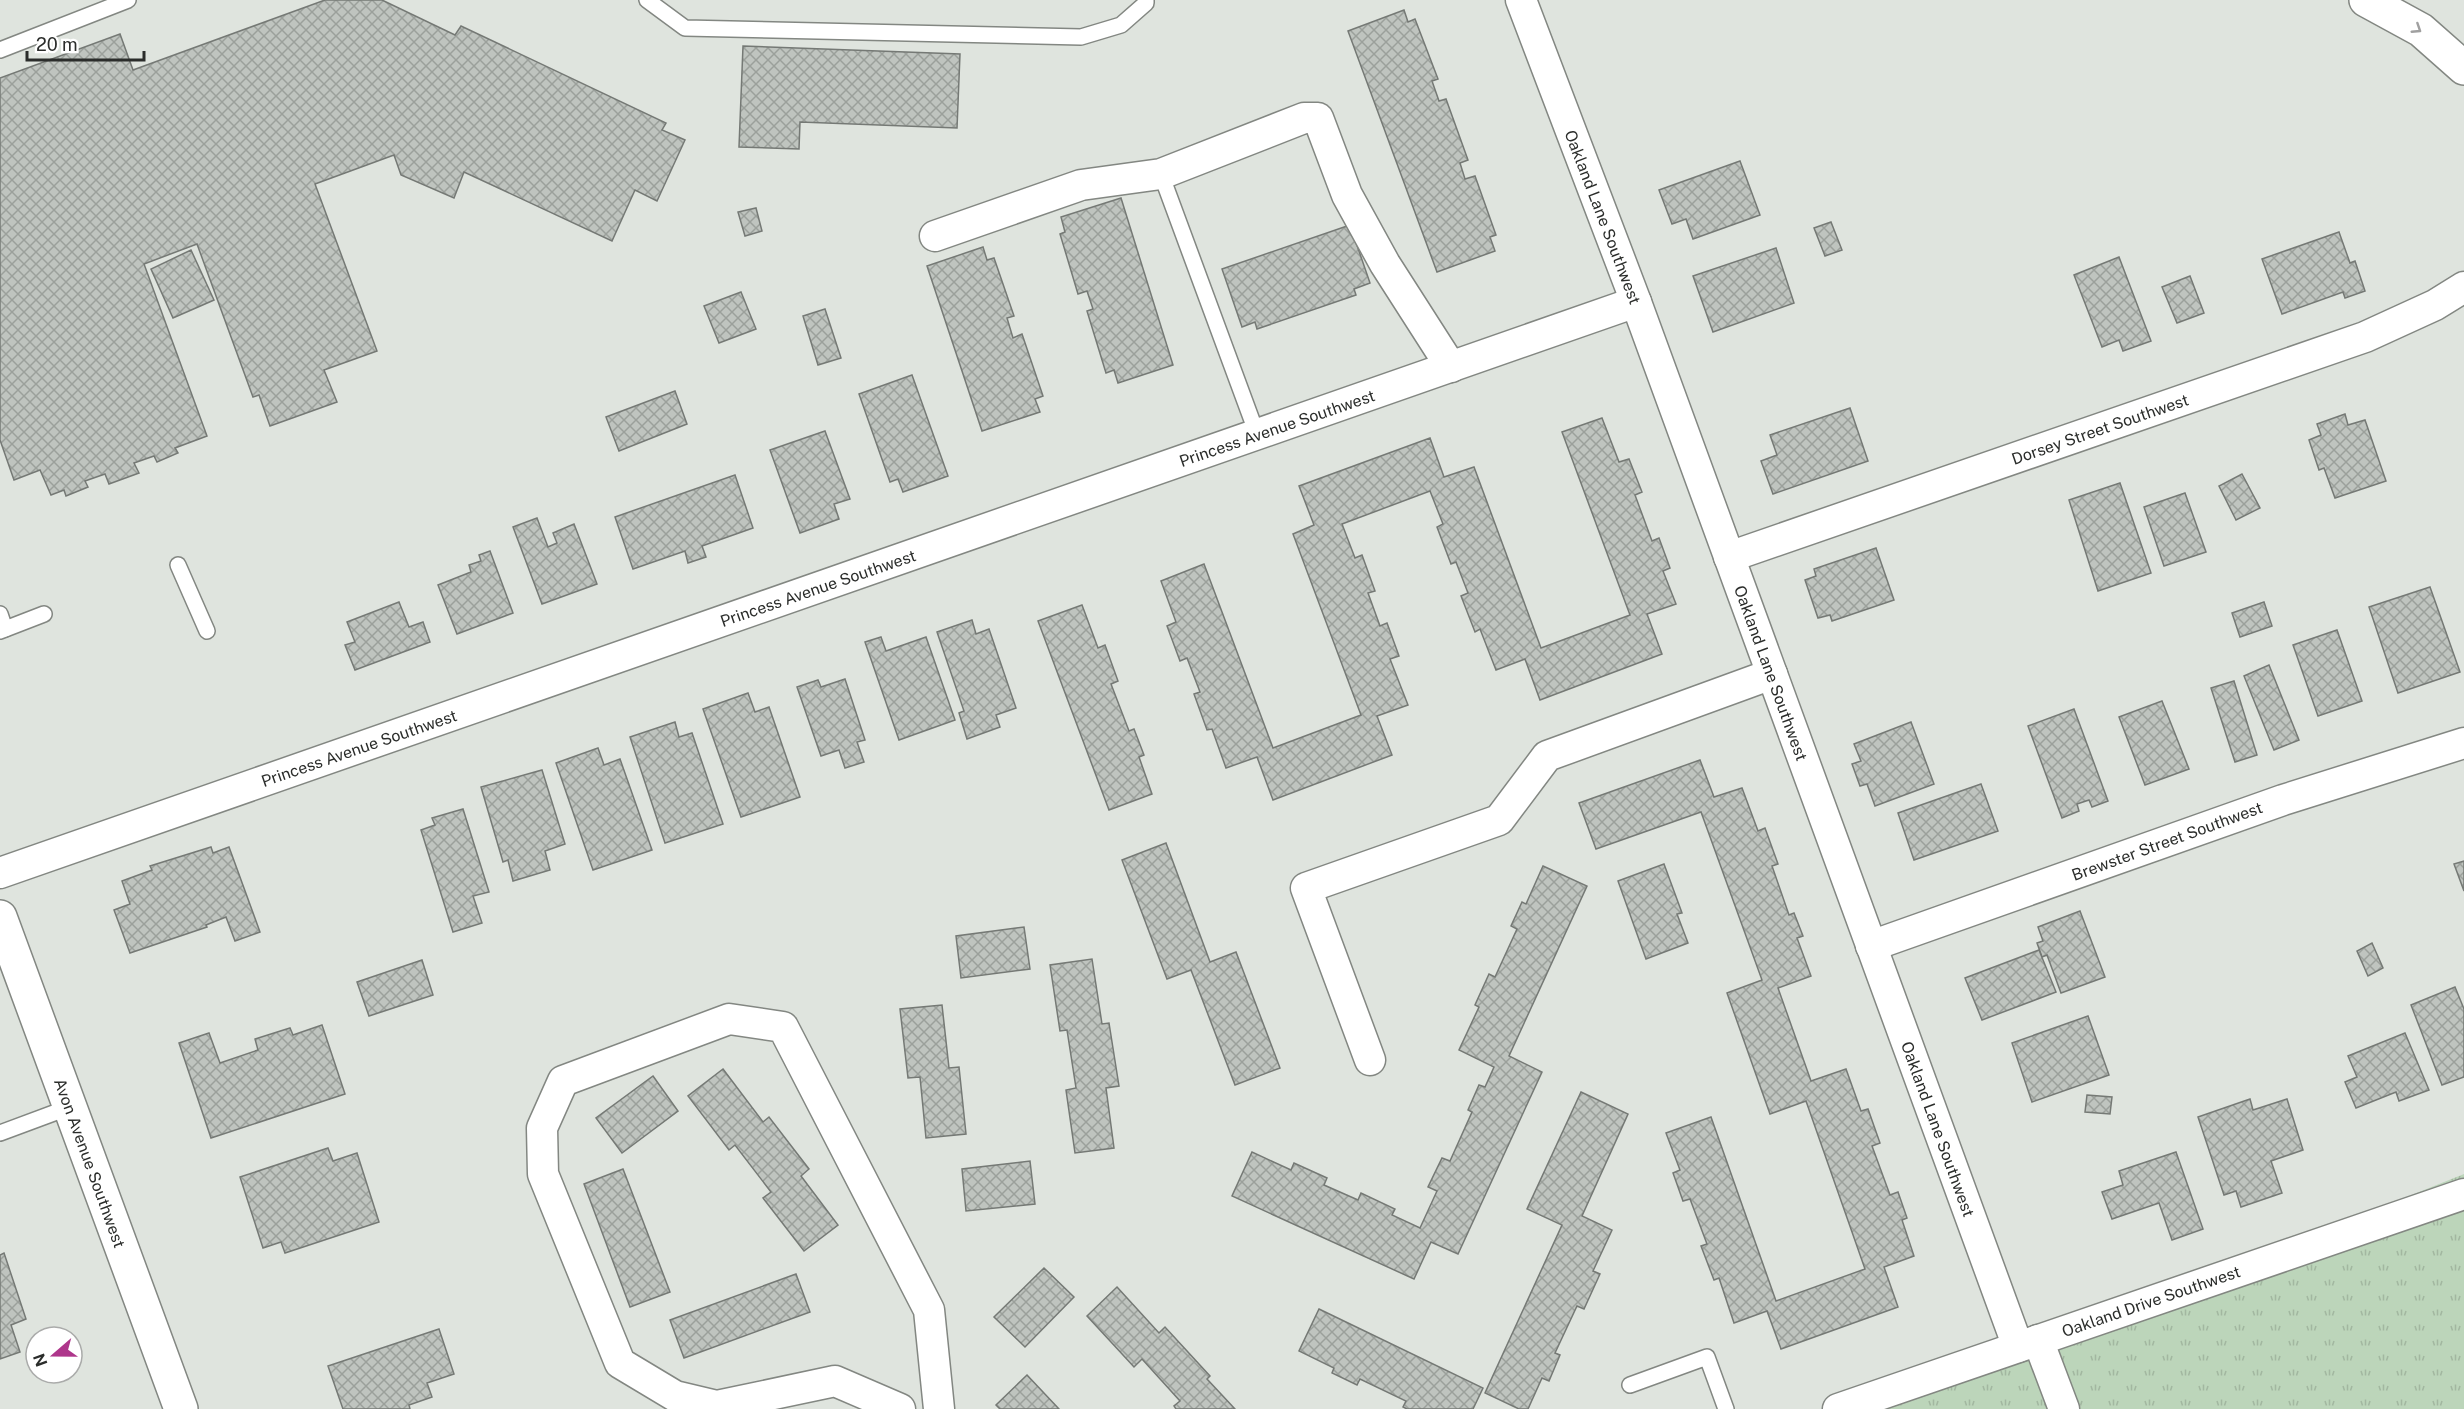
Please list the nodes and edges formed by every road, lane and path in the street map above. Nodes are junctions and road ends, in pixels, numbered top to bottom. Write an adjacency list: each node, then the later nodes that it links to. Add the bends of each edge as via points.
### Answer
1 (128, 0): 6 (lane)
2 (647, 0): 3 (lane, via 685,28 1081,37 1121,26)
3 (1146, 0)
4 (1521, 0): 11 (street, Oakland Lane Southwest)
5 (2366, 0): 7 (street, one-way to 7, via 2421,30)
6 (0, 50)
7 (2464, 68)
8 (1161, 174): 9 (street, via 1081,185); 12 (street, via 1304,118 1318,118 1347,195 1385,264); 13 (lane)
9 (936, 236)
10 (2464, 287): 14 (street, Dorsey Street Southwest, via 2365,337)
11 (1636, 302): 12 (street, Princess Avenue Southwest); 14 (street, Oakland Lane Southwest)
12 (1451, 367): 13 (street, Princess Avenue Southwest)
13 (1257, 434): 21 (street, Princess Avenue Southwest)
14 (1729, 558): 19 (street, Oakland Lane Southwest)
15 (178, 565): 18 (lane)
16 (44, 614): 17 (lane)
17 (2, 624)
18 (207, 631)
19 (1772, 674): 23 (street, Oakland Lane Southwest); 24 (street, via 1547,756 1499,820 1306,888)
20 (2464, 742): 23 (street, Brewster Street Southwest, via 2283,800)
21 (0, 873)
22 (0, 917): 25 (street, Avon Avenue Southwest)
23 (1871, 946): 28 (street, Oakland Lane Southwest)
24 (1370, 1060)
25 (70, 1107): 26 (lane); 30 (street, Avon Avenue Southwest)
26 (0, 1133)
27 (2464, 1194): 28 (street, Oakland Drive Southwest)
28 (2028, 1343): 34 (street, Oakland Drive Southwest); 35 (street, Oakland Lane Southwest)
29 (1630, 1385): 33 (lane, via 1707,1357)
30 (181, 1409)
31 (900, 1409): 32 (street, via 835,1381 717,1406 675,1396 620,1363 543,1174 542,1128 563,1081 729,1019 783,1027 929,1310)
32 (939, 1409)
33 (1726, 1409)
34 (1838, 1409)
35 (2064, 1409)

